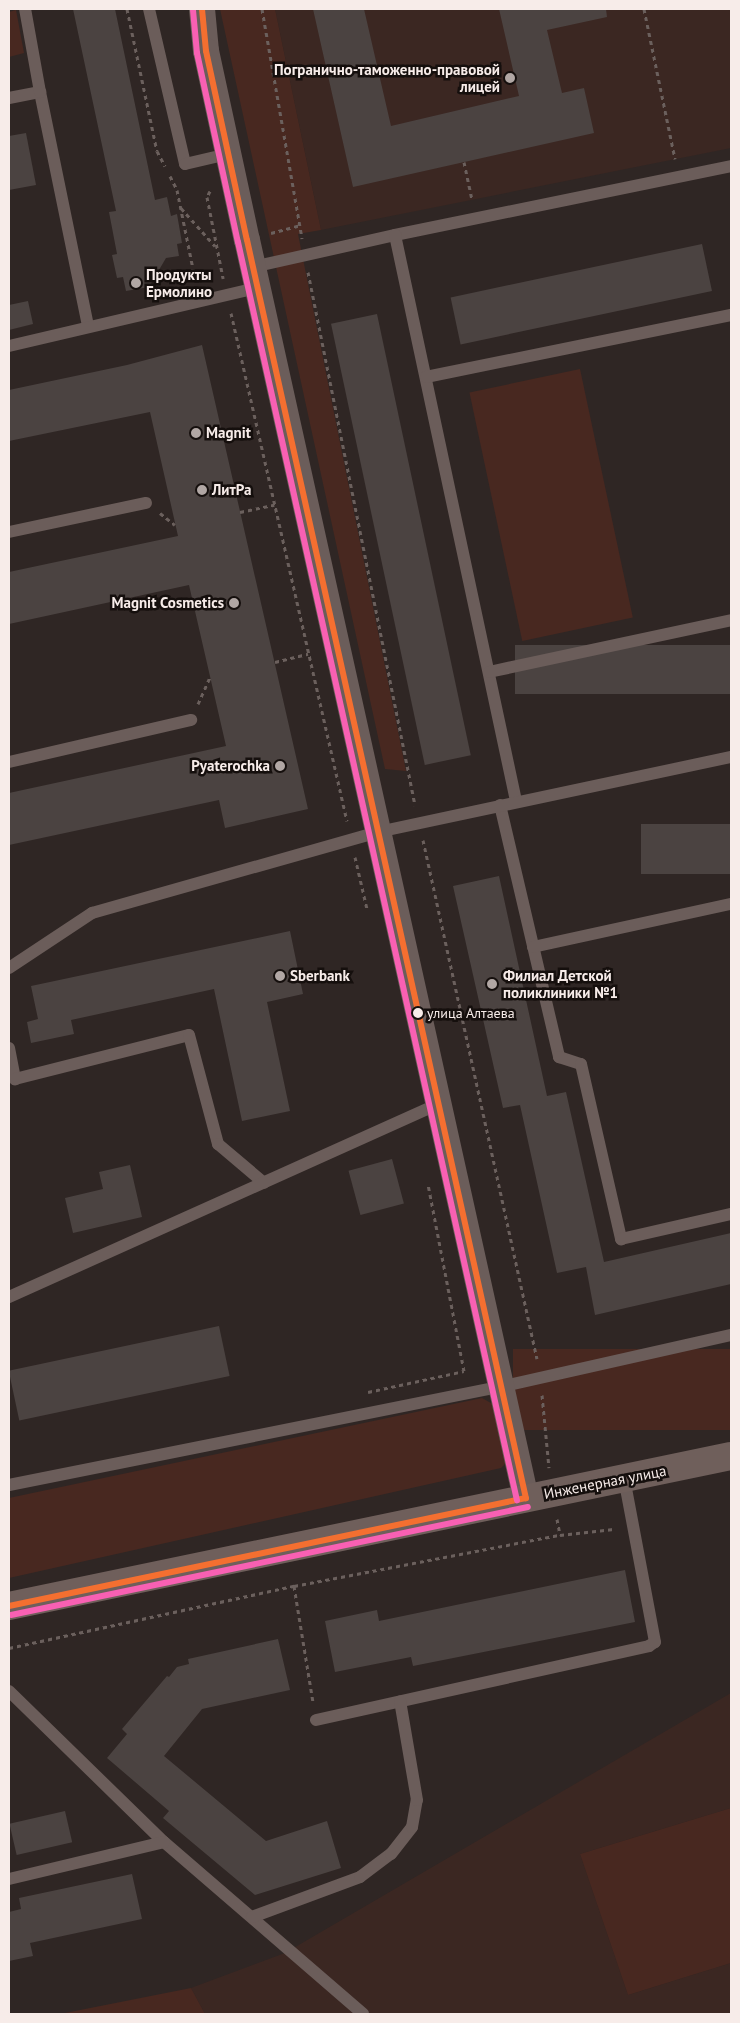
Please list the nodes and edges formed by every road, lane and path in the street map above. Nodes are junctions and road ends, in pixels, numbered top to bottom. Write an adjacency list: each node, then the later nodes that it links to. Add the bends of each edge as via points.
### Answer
1 (25, 9): 6 (lane)
2 (149, 9): 8 (lane, via 184,164)
3 (202, 9): 8 (street, via 206,50)
4 (262, 9): 16 (path)
5 (644, 9): 11 (path)
6 (40, 92): 7 (lane); 19 (lane)
7 (9, 98)
8 (228, 154): 17 (street)
9 (464, 162): 13 (path)
10 (731, 166): 11 (lane)
11 (679, 176): 13 (lane)
12 (180, 207): 15 (path)
13 (476, 219): 14 (lane)
14 (395, 235): 16 (lane); 21 (lane)
15 (216, 247)
16 (305, 256): 17 (lane); 36 (path)
17 (255, 278): 19 (lane); 37 (street)
18 (731, 315): 21 (lane)
19 (88, 326): 20 (lane)
20 (9, 346)
21 (426, 377): 29 (lane)
22 (146, 503): 25 (lane)
23 (274, 505): 24 (path)
24 (240, 512)
25 (9, 532)
26 (731, 620): 29 (lane)
27 (308, 654): 28 (path)
28 (275, 662)
29 (489, 672): 34 (lane)
30 (210, 677): 31 (path)
31 (191, 720): 33 (lane)
32 (731, 757): 34 (lane)
33 (9, 762)
34 (516, 801): 35 (lane)
35 (500, 805): 36 (lane); 39 (lane)
36 (419, 823): 37 (lane); 47 (path)
37 (378, 832): 40 (lane, via 92,913); 42 (street)
38 (731, 904): 39 (lane)
39 (533, 947): 44 (lane, via 559,1057 581,1064 621,1238)
40 (9, 968)
41 (9, 1048): 43 (lane, via 15,1079 190,1035 218,1144)
42 (438, 1104): 43 (lane); 48 (street)
43 (264, 1183): 45 (lane)
44 (731, 1214)
45 (9, 1297)
46 (731, 1335): 47 (lane)
47 (541, 1377): 48 (lane); 52 (path)
48 (504, 1386): 51 (lane); 52 (street)
49 (731, 1456): 50 (main road, Инженерная улица)
50 (624, 1478): 52 (main road, Инженерная улица); 53 (lane)
51 (9, 1485)
52 (538, 1495): 55 (main road, Инженерная улица)
53 (632, 1527): 54 (path, via 560,1535); 58 (lane, via 655,1642 649,1646)
54 (294, 1586): 56 (path); 59 (path)
55 (9, 1606)
56 (9, 1648)
57 (9, 1691): 60 (lane)
58 (400, 1702): 59 (lane); 62 (lane, via 417,1800 412,1827 391,1854 360,1877)
59 (316, 1720)
60 (164, 1842): 61 (lane); 62 (lane)
61 (9, 1879)
62 (252, 1917): 63 (lane)
63 (363, 2014)

